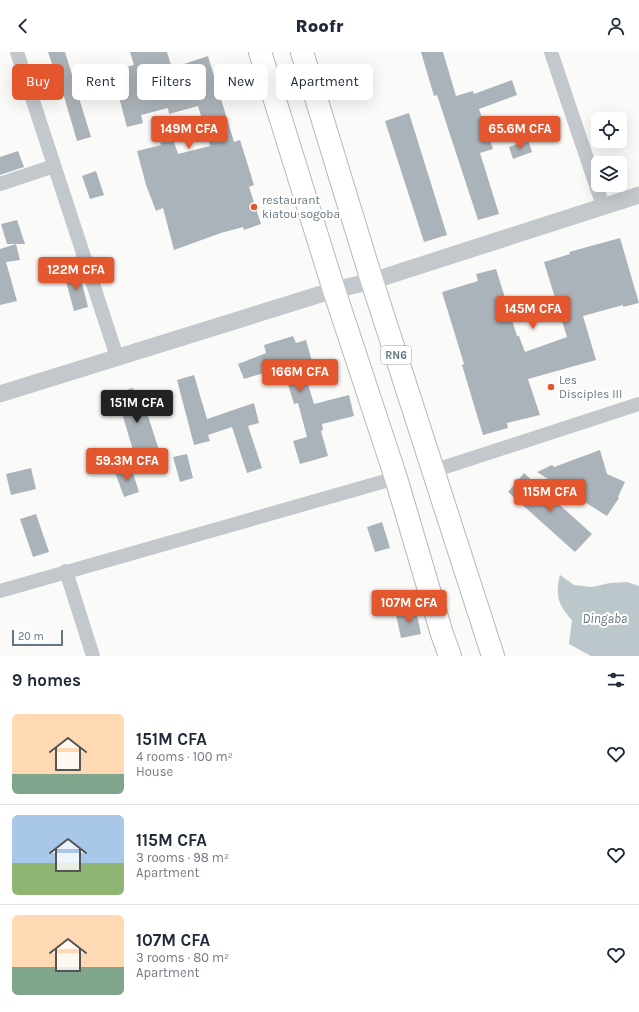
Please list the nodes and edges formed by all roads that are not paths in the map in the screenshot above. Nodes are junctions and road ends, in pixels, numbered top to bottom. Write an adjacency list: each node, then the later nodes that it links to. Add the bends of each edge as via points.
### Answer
1 (17, 52): 5 (street)
2 (260, 52): 10 (highway)
3 (302, 52): 9 (highway, RN6)
4 (551, 52): 8 (street)
5 (54, 166): 6 (street); 11 (street)
6 (0, 184)
7 (639, 195): 8 (street)
8 (603, 206): 9 (street)
9 (372, 281): 10 (street); 14 (highway, RN6)
10 (334, 290): 11 (street); 15 (highway)
11 (117, 357): 12 (street)
12 (0, 394)
13 (639, 404): 14 (street)
14 (433, 471): 20 (highway, RN6)
15 (396, 478): 16 (street); 19 (highway)
16 (66, 571): 17 (street); 18 (street)
17 (0, 591)
18 (93, 656)
19 (450, 656)
20 (493, 656)

